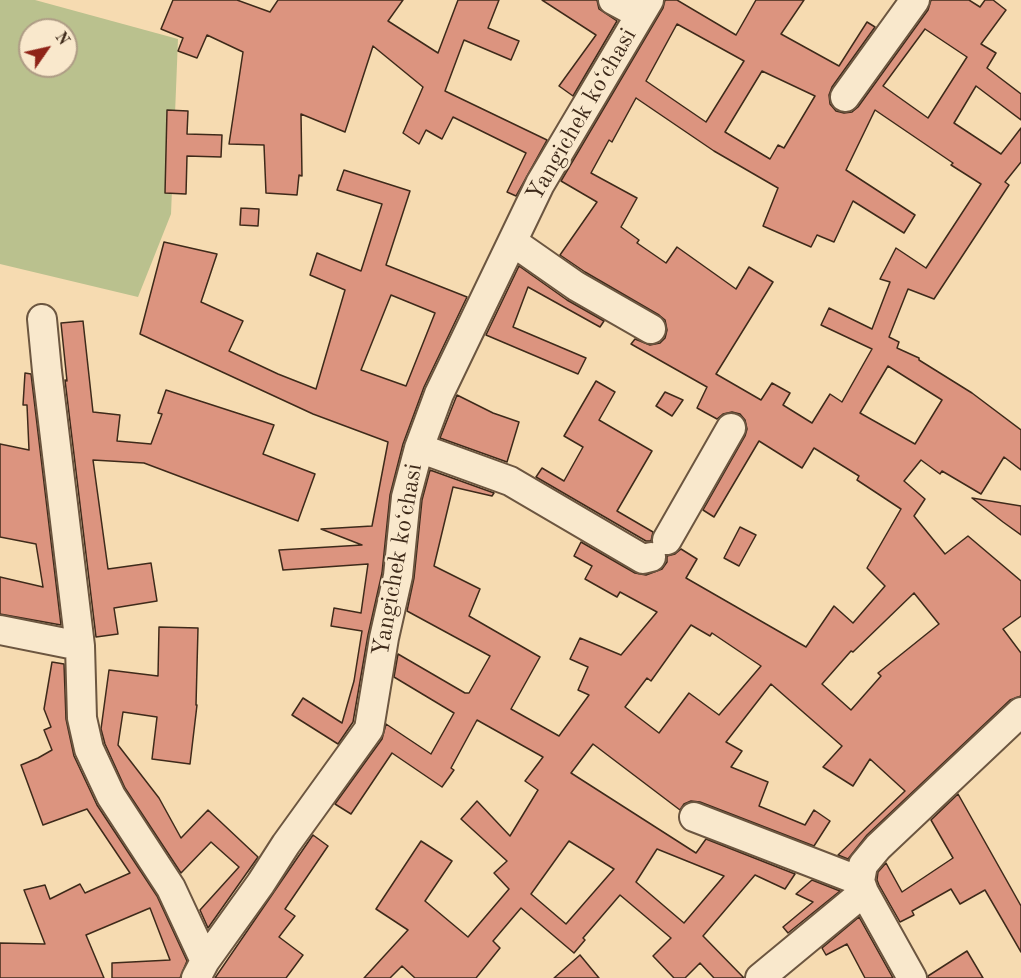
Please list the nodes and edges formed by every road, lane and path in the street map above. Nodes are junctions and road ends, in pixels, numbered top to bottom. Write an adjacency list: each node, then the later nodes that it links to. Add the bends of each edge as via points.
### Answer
1 (613, 0): 3 (street)
2 (915, 0): 4 (street)
3 (644, 7): 5 (street, Yangichek koʻchasi, via 540,184)
4 (845, 97)
5 (513, 242): 7 (street, via 576,286); 9 (street, Yangichek koʻchasi, via 439,394)
6 (42, 319): 11 (street)
7 (651, 329)
8 (731, 428): 9 (street, via 659,548 643,559 510,481)
9 (418, 448): 15 (street, Yangichek koʻchasi, via 406,497 398,576 369,729)
10 (0, 630): 11 (street)
11 (80, 646): 15 (street, via 82,718 89,749 111,796 171,888)
12 (1021, 712): 14 (street, via 878,847 862,865)
13 (694, 817): 14 (street)
14 (862, 886): 16 (street); 17 (street)
15 (200, 969)
16 (760, 978)
17 (912, 978)

